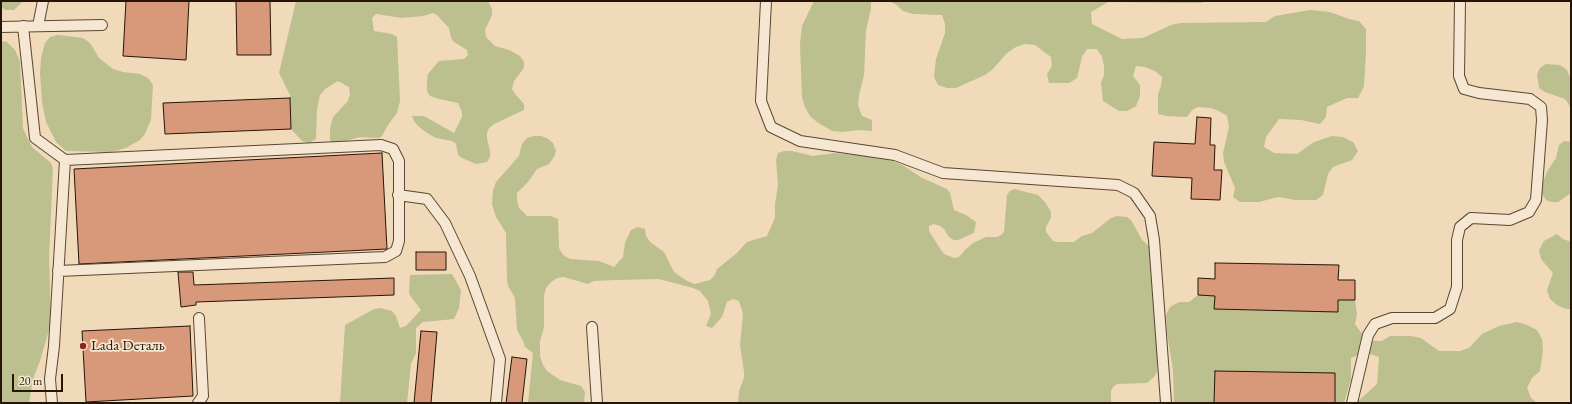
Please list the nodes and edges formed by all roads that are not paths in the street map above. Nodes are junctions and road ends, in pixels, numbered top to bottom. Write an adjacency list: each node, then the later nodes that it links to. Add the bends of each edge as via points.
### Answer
1 (43, 1): 5 (lane)
2 (766, 1): 17 (lane, via 761,101 771,127 800,141 895,155 943,173 1118,185 1134,193 1150,216 1154,240)
3 (1460, 1): 18 (lane, via 1458,76 1464,89 1530,99 1541,107 1536,200 1529,212 1510,220 1471,218 1460,227 1457,240 1457,287 1450,309 1435,318 1392,318 1375,324 1368,336)
4 (23, 26): 5 (lane); 7 (lane); 8 (lane, via 35,138)
5 (38, 26): 6 (lane)
6 (102, 26)
7 (1, 27)
8 (65, 160): 9 (lane, via 382,145 393,149 399,161); 10 (lane)
9 (398, 195): 10 (lane, via 399,241 396,251 385,257); 15 (lane, via 427,199 445,223 470,276 500,359)
10 (58, 271): 13 (lane, via 50,379)
11 (199, 318): 14 (lane, via 203,396)
12 (592, 327): 16 (lane)
13 (52, 403)
14 (198, 403)
15 (496, 403)
16 (597, 403)
17 (1166, 403)
18 (1352, 403)

